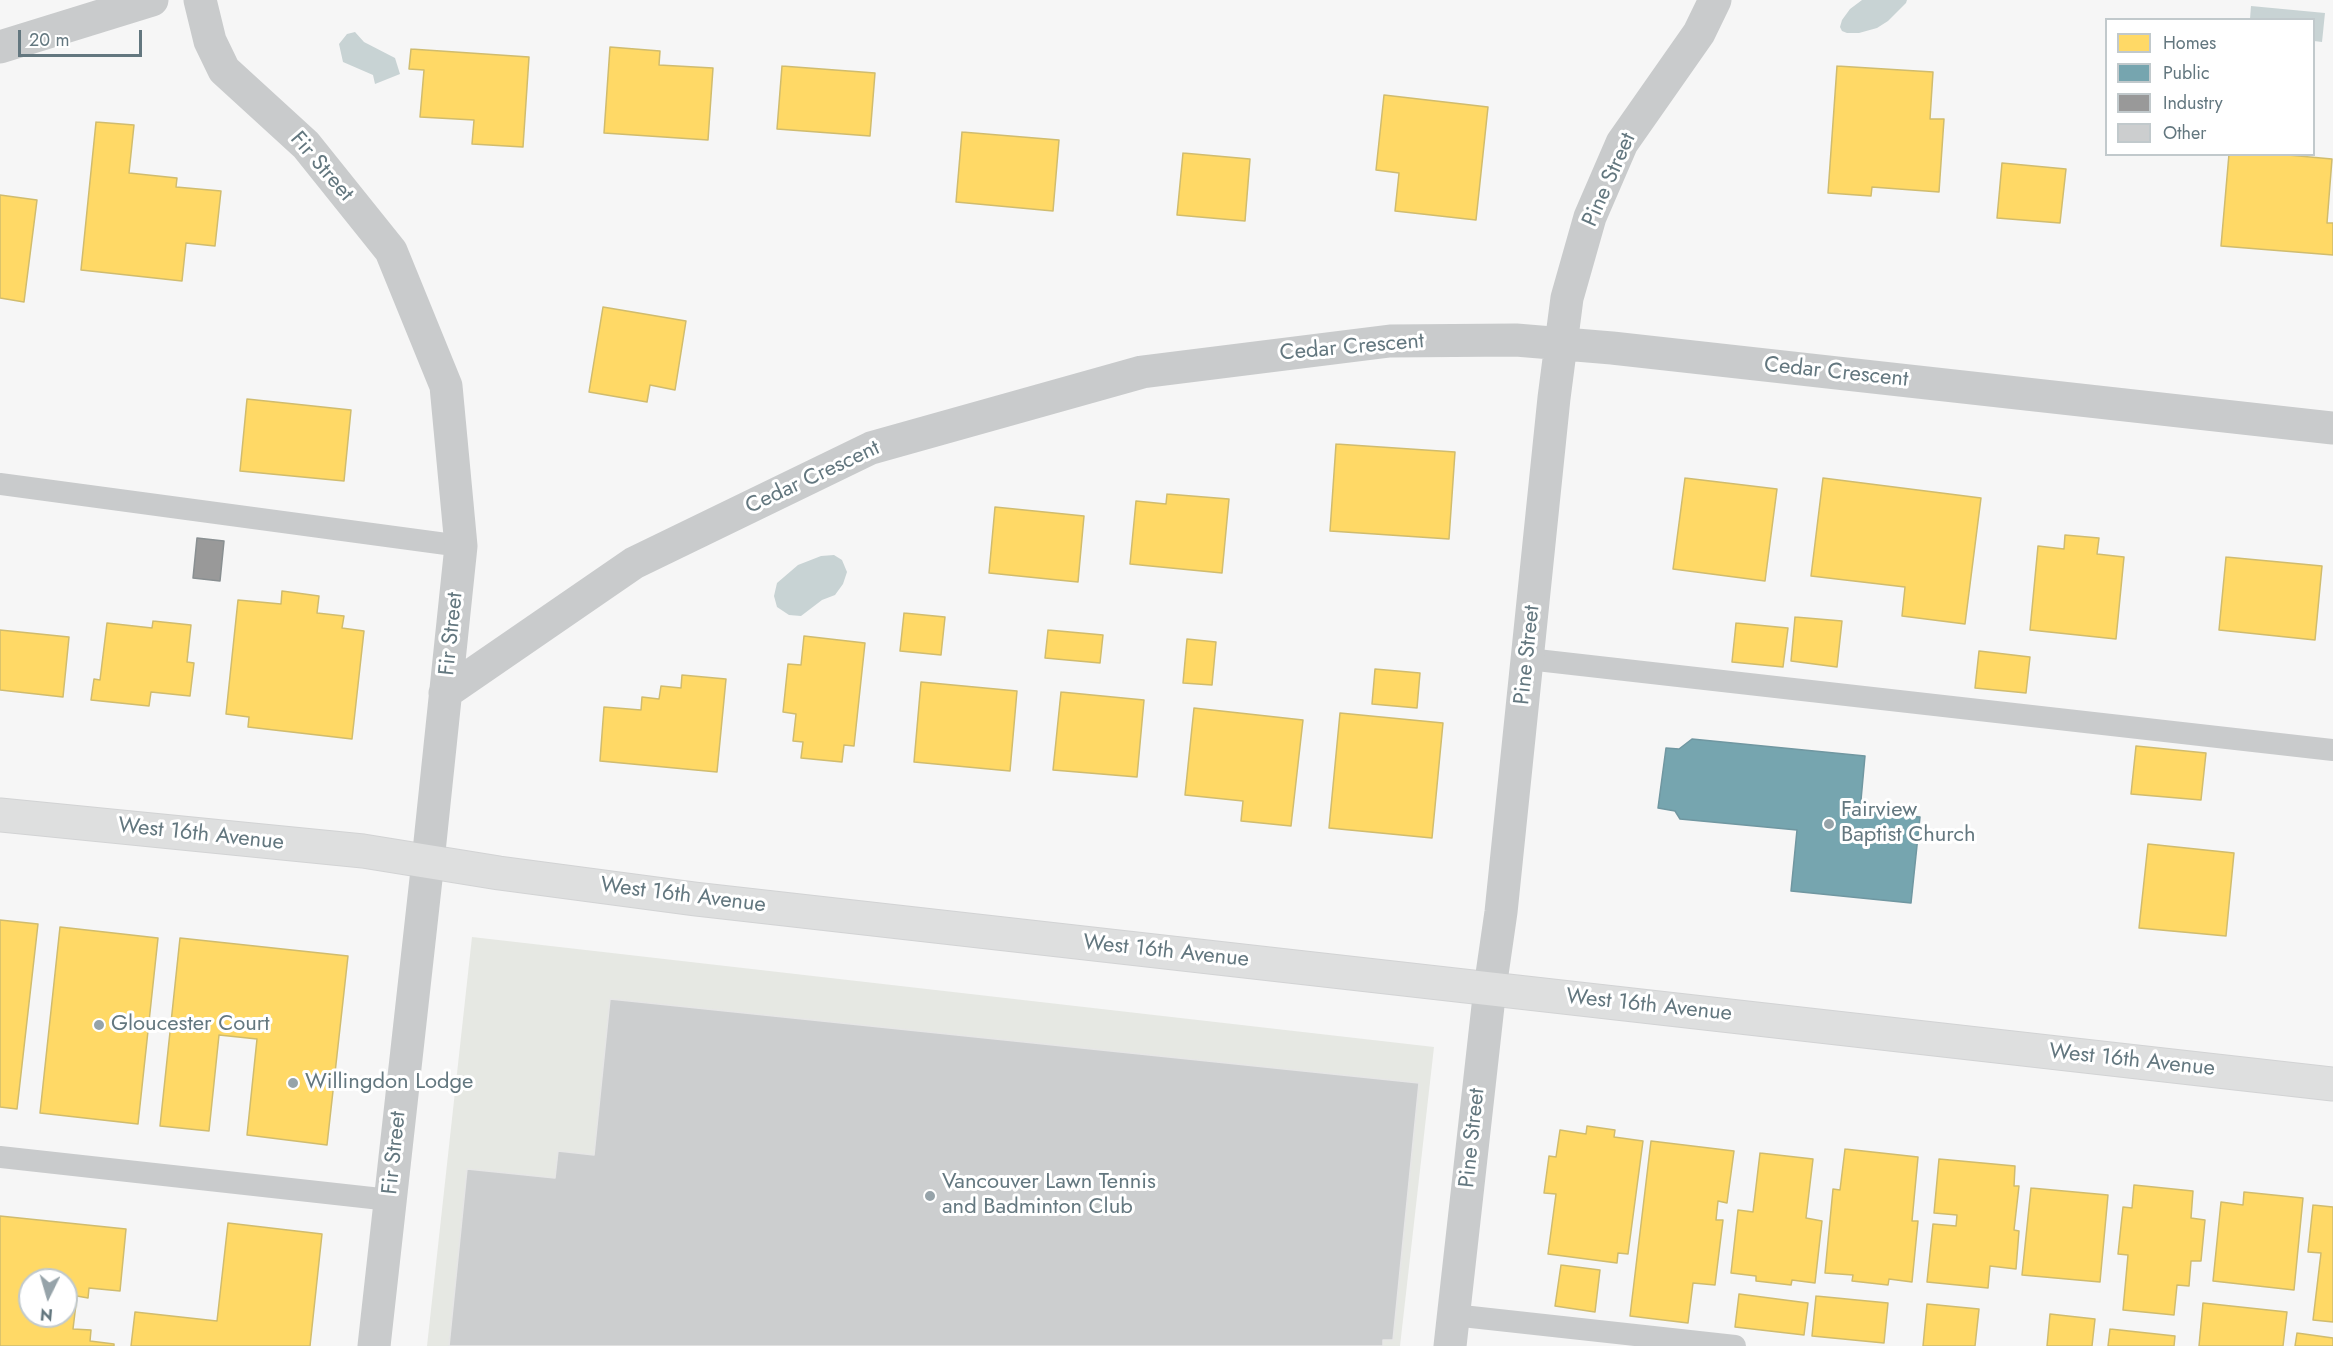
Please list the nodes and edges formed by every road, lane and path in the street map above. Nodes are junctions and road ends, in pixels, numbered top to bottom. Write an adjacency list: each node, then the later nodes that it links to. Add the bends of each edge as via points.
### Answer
1 (152, 0): 4 (street)
2 (200, 0): 8 (street, Fir Street, via 210,40 224,70 306,145 391,251 446,386)
3 (1714, 0): 5 (street, Pine Street, via 1699,33 1622,143 1590,217 1567,298)
4 (0, 47)
5 (1561, 344): 6 (street, Cedar Crescent); 9 (street, Pine Street); 10 (street, Cedar Crescent, via 1516,340 1390,341 1142,372 871,448 634,563)
6 (2333, 428)
7 (0, 484): 8 (lane)
8 (461, 546): 10 (street, Fir Street)
9 (1528, 659): 11 (lane); 14 (street, Pine Street, via 1502,912)
10 (445, 693): 13 (street, Fir Street)
11 (2333, 750)
12 (0, 814): 13 (main road, West 16th Avenue)
13 (428, 861): 14 (main road, West 16th Avenue, via 695,899); 17 (street, Fir Street)
14 (1490, 988): 15 (main road, West 16th Avenue); 18 (street, Pine Street)
15 (2333, 1084)
16 (0, 1157): 17 (lane)
17 (390, 1200): 19 (street, Fir Street)
18 (1452, 1331): 20 (lane)
19 (374, 1346)
20 (1736, 1346)

